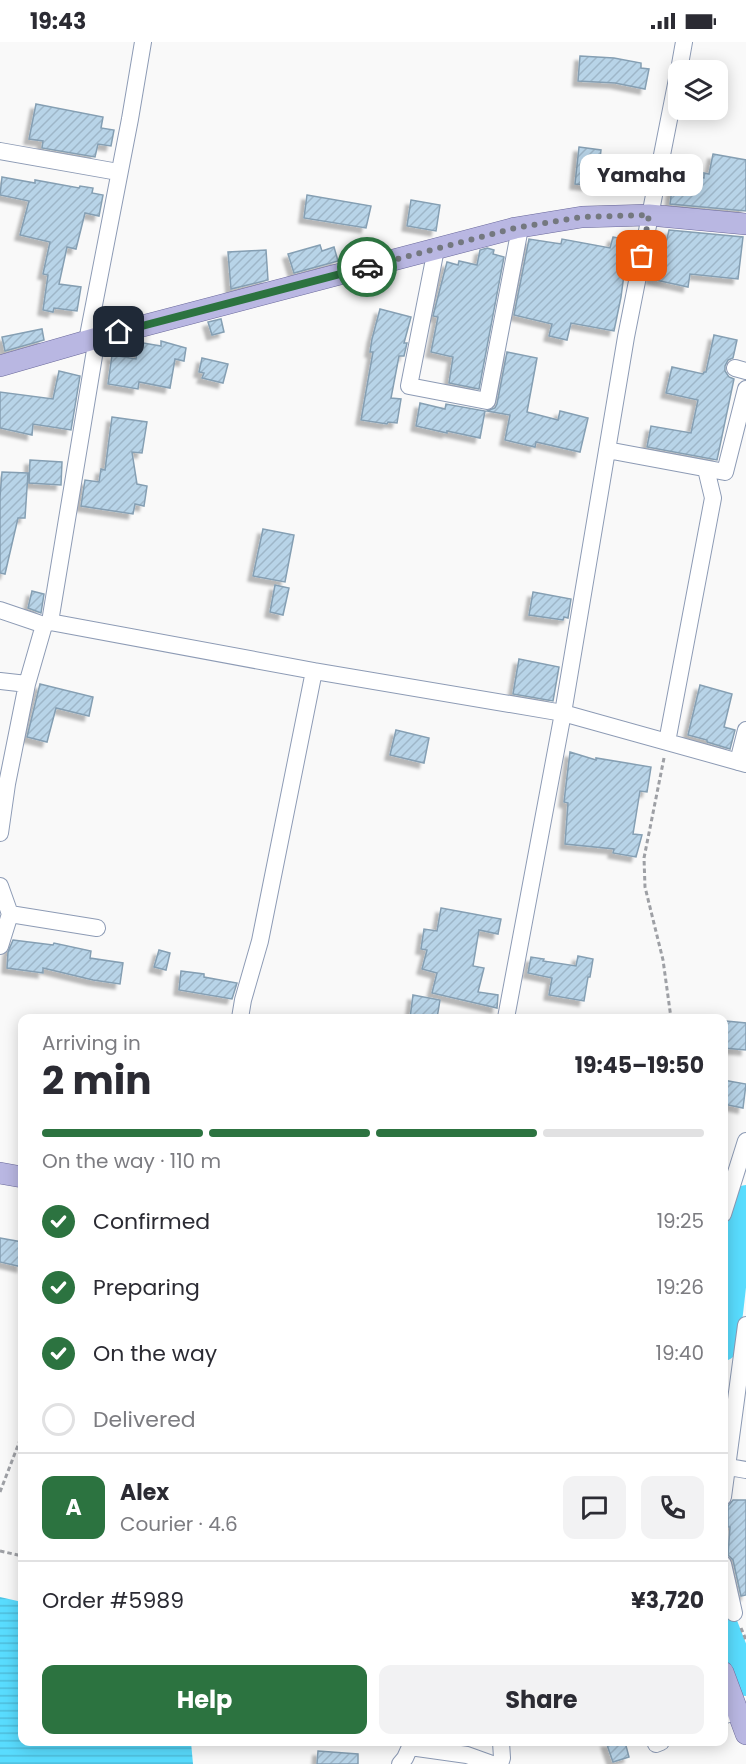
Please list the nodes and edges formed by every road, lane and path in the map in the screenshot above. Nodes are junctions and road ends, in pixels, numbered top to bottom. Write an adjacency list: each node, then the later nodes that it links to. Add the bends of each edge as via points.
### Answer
1 (143, 42): 6 (street)
2 (684, 42): 3 (street)
3 (680, 60)
4 (669, 120): 7 (street)
5 (0, 151): 6 (street)
6 (118, 172): 11 (street)
7 (649, 215): 8 (main road); 9 (main road, via 582,217); 14 (street)
8 (746, 224)
9 (520, 228): 10 (main road); 10 (street, via 487,401 409,386)
10 (436, 249): 11 (main road)
11 (92, 339): 12 (main road); 17 (street)
12 (0, 366)
13 (746, 389): 15 (street, via 725,472)
14 (607, 450): 15 (street); 21 (street)
15 (706, 469): 23 (street, via 713,498)
16 (0, 610): 17 (street)
17 (47, 624): 18 (street); 20 (street)
18 (314, 671): 21 (street); 32 (street, via 260,941)
19 (0, 681): 20 (street)
20 (27, 684): 24 (street)
21 (563, 713): 23 (street); 33 (street)
22 (746, 730): 25 (street)
23 (667, 742): 25 (street); 34 (path, via 644,858 645,887 663,960)
24 (7, 748): 26 (street)
25 (742, 763)
26 (4, 782): 27 (street)
27 (1, 825)
28 (0, 886): 29 (street)
29 (10, 914): 30 (street); 31 (street)
30 (97, 928)
31 (0, 946)
32 (241, 1014)
33 (507, 1014)
34 (670, 1014)
35 (746, 1141): 38 (street)
36 (0, 1173): 37 (main road)
37 (18, 1175)
38 (728, 1198)
39 (746, 1325): 40 (street)
40 (742, 1377): 42 (street)
41 (18, 1446): 45 (path)
42 (728, 1450)
43 (728, 1467): 44 (street)
44 (746, 1470)
45 (0, 1492)
46 (0, 1551): 47 (path)
47 (18, 1555)
48 (728, 1586): 49 (street)
49 (734, 1612)
50 (730, 1713): 51 (main road)
51 (746, 1734)
52 (408, 1746): 56 (street)
53 (416, 1746): 55 (street)
54 (501, 1746): 58 (street)
55 (465, 1759): 57 (street)
56 (400, 1764)
57 (492, 1764)
58 (500, 1764)

